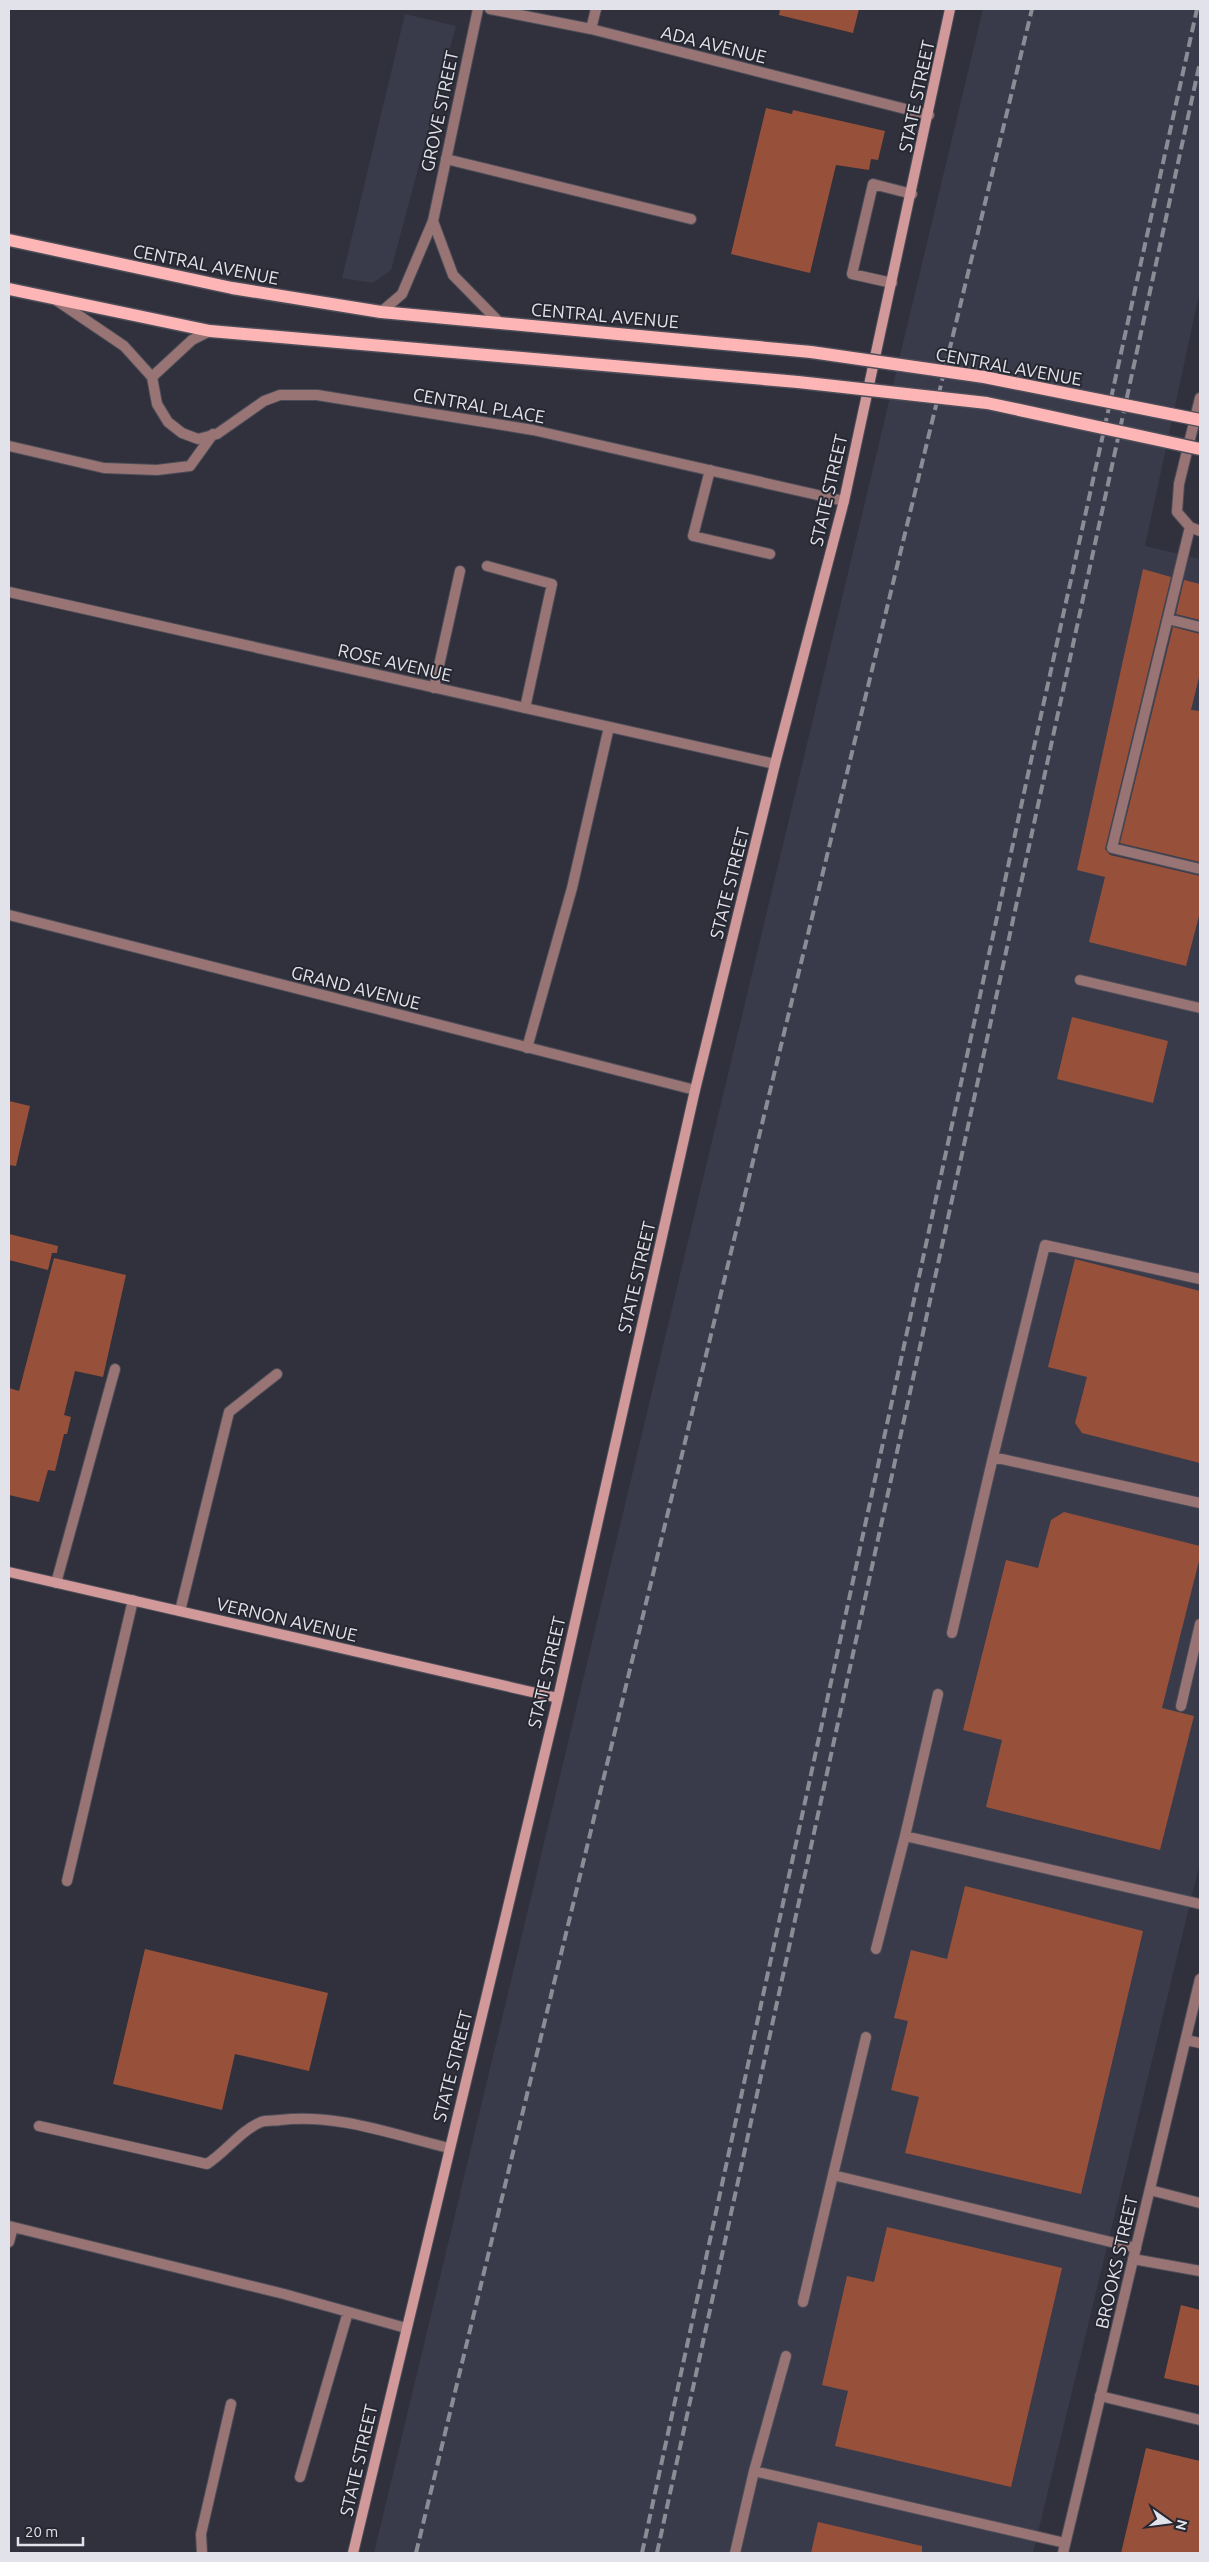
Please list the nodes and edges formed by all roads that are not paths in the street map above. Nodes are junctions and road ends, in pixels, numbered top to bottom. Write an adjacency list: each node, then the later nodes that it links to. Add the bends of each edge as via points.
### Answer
1 (478, 9): 7 (street, GROVE STREET)
2 (490, 9): 5 (street, ADA AVENUE)
3 (596, 9): 5 (street)
4 (950, 9): 6 (street, STATE STREET)
5 (590, 30): 6 (street, ADA AVENUE)
6 (929, 114): 8 (street, STATE STREET)
7 (446, 159): 9 (street); 10 (street, GROVE STREET)
8 (912, 194): 12 (street, STATE STREET); 12 (street, via 873,184 852,274)
9 (691, 219)
10 (433, 221): 15 (street, GROVE STREET, via 402,294); 16 (street, via 453,275)
11 (9, 240): 15 (main road, CENTRAL AVENUE, via 232,288)
12 (892, 283): 25 (street, STATE STREET)
13 (9, 289): 14 (main road)
14 (56, 300): 17 (main road); 18 (street, via 124,346)
15 (382, 312): 16 (main road, CENTRAL AVENUE)
16 (500, 323): 20 (main road, CENTRAL AVENUE, bridge, via 811,352 984,377)
17 (210, 331): 18 (street, via 192,340); 23 (main road, bridge, via 798,382 987,403)
18 (152, 377): 21 (street, CENTRAL PLACE, via 157,404 168,422 182,433 198,439)
19 (1200, 398): 26 (street, via 1176,512)
20 (1200, 420)
21 (213, 434): 22 (street, via 190,466 157,470 104,468); 24 (street, CENTRAL PLACE, via 280,395 317,395 534,430)
22 (9, 446)
23 (1200, 449)
24 (710, 470): 25 (street, CENTRAL PLACE); 27 (street, via 692,536)
25 (844, 501): 36 (street, STATE STREET)
26 (1195, 529): 31 (street)
27 (770, 554)
28 (486, 566): 34 (street, via 552,584)
29 (460, 571): 33 (street)
30 (9, 592): 33 (street, ROSE AVENUE)
31 (1168, 619): 32 (street); 37 (street, via 1112,848)
32 (1200, 626)
33 (434, 688): 34 (street, ROSE AVENUE)
34 (525, 708): 35 (street, ROSE AVENUE)
35 (609, 727): 36 (street, ROSE AVENUE); 41 (street, via 572,888)
36 (775, 764): 42 (street, STATE STREET)
37 (1200, 869)
38 (9, 915): 41 (street, GRAND AVENUE)
39 (1080, 980): 40 (street)
40 (1200, 1008)
41 (527, 1048): 42 (street, GRAND AVENUE)
42 (695, 1090): 55 (street, STATE STREET)
43 (1200, 1279): 46 (street, via 1045,1245)
44 (115, 1369): 49 (street)
45 (277, 1374): 51 (street, via 228,1412)
46 (993, 1457): 47 (street); 53 (street)
47 (1200, 1504)
48 (9, 1572): 49 (street, VERNON AVENUE)
49 (56, 1583): 50 (street, VERNON AVENUE)
50 (133, 1600): 51 (street, VERNON AVENUE); 58 (street)
51 (180, 1611): 55 (street, VERNON AVENUE)
52 (1200, 1624): 56 (street)
53 (952, 1633)
54 (938, 1694): 57 (street)
55 (558, 1698): 66 (street, STATE STREET)
56 (1181, 1706)
57 (905, 1836): 59 (street); 60 (street)
58 (67, 1881)
59 (1200, 1904)
60 (876, 1949)
61 (1200, 1979): 63 (street, BROOKS STREET)
62 (866, 2037): 67 (street)
63 (1186, 2040): 64 (street); 68 (street, BROOKS STREET)
64 (1200, 2044)
65 (39, 2126): 66 (street, via 207,2164 262,2122 299,2118 335,2120)
66 (449, 2148): 77 (street, STATE STREET)
67 (833, 2175): 72 (street); 75 (street)
68 (1150, 2190): 69 (street); 72 (street, BROOKS STREET)
69 (1200, 2203)
70 (11, 2227): 71 (street); 76 (street)
71 (9, 2242)
72 (1136, 2248): 73 (street, BROOKS STREET)
73 (1133, 2259): 74 (street); 79 (street, BROOKS STREET)
74 (1200, 2271)
75 (803, 2302)
76 (348, 2312): 77 (street); 83 (street)
77 (406, 2328): 86 (street, STATE STREET)
78 (786, 2356): 82 (street)
79 (1100, 2396): 81 (street); 84 (street, BROOKS STREET)
80 (232, 2404): 85 (street, via 201,2534)
81 (1200, 2420)
82 (754, 2470): 84 (street); 87 (street)
83 (300, 2477)
84 (1064, 2548)
85 (202, 2553)
86 (353, 2553)
87 (735, 2553)

